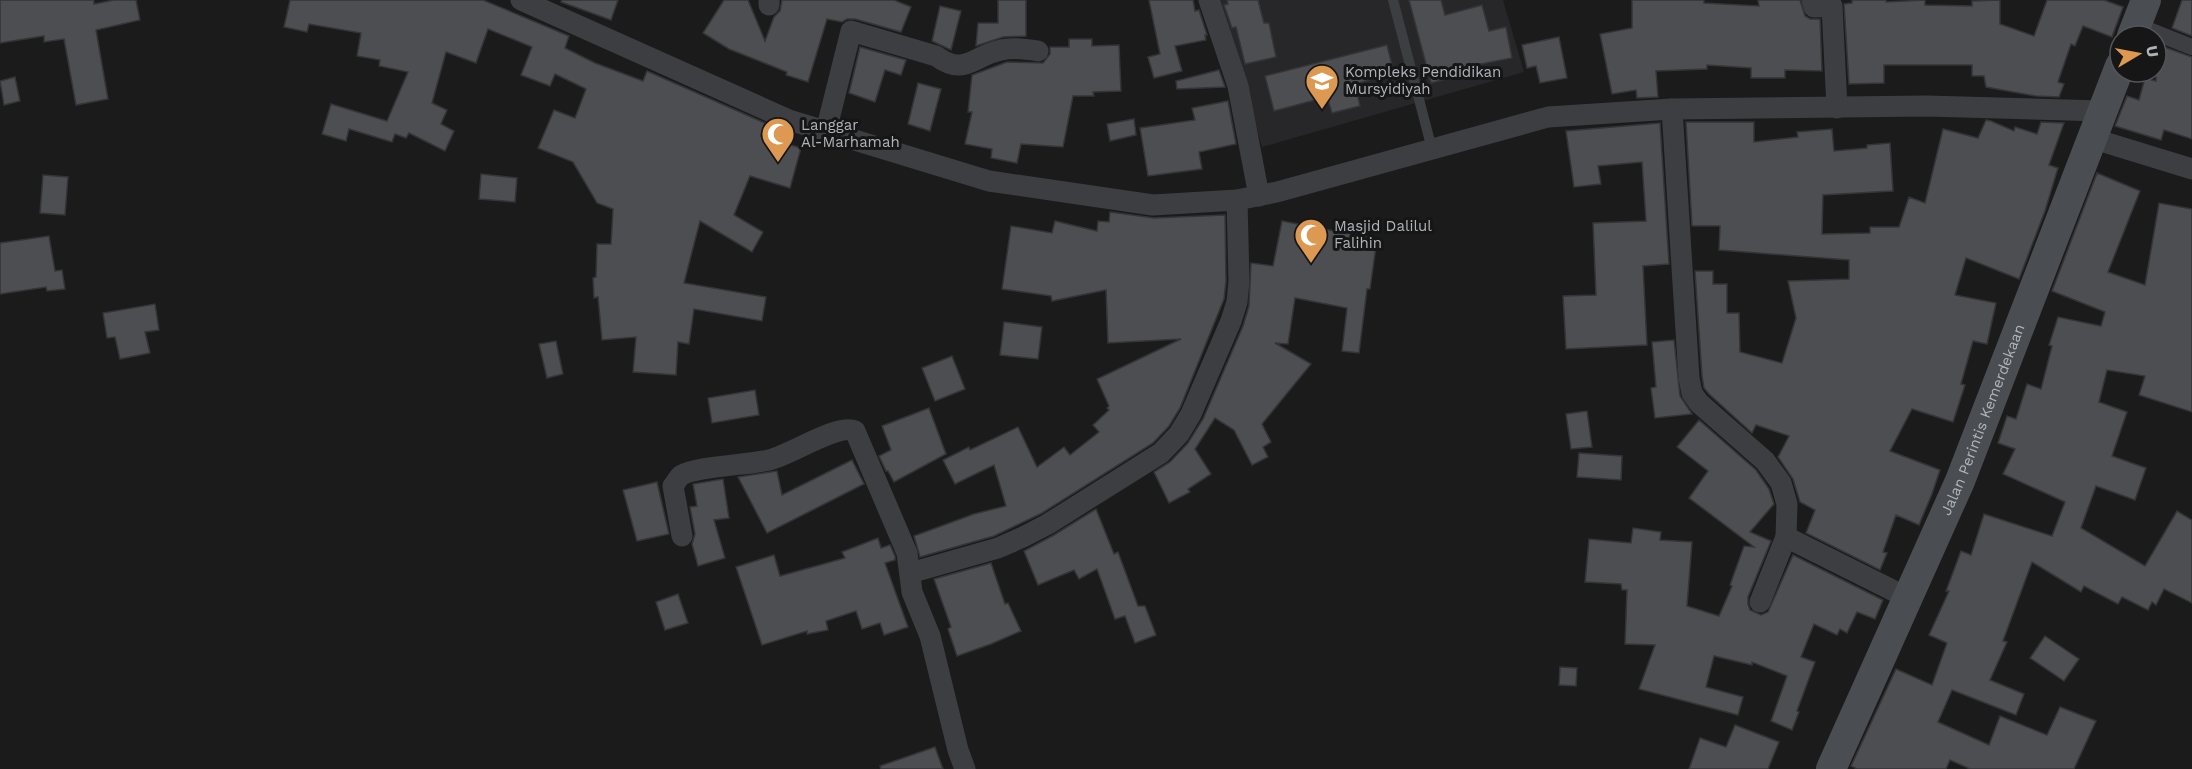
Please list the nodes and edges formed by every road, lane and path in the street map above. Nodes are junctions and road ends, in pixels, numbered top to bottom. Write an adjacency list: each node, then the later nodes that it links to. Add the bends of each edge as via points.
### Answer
1 (521, 0): 12 (street, via 789,120)
2 (1209, 0): 15 (street, via 1238,86)
3 (1393, 0): 13 (lane)
4 (1812, 0): 9 (street, via 1814,7 1832,6)
5 (2138, 20): 6 (street)
6 (2192, 47)
7 (1038, 51): 12 (street, via 1002,49 964,65 948,64 936,56 851,31)
8 (2113, 84): 11 (main road, Jalan Perintis Kemerdekaan)
9 (1837, 108): 10 (street); 11 (street, via 1927,105)
10 (1672, 109): 13 (street, via 1548,117); 18 (street, via 1692,393 1765,461 1781,483 1787,504)
11 (2097, 124): 14 (street); 20 (main road, Jalan Perintis Kemerdekaan, via 1960,481)
12 (826, 131): 16 (street, via 989,181 1154,205)
13 (1432, 149): 15 (street)
14 (2192, 169)
15 (1258, 196): 16 (street)
16 (1237, 200): 19 (street, via 1237,302 1179,434 1161,453 1023,537)
17 (682, 536): 19 (street, via 674,486 680,476 770,460 848,428 855,431 907,553)
18 (1786, 537): 20 (street); 21 (street)
19 (910, 573): 22 (street, via 912,592 930,636)
20 (1908, 598): 23 (main road, Jalan Perintis Kemerdekaan)
21 (1760, 602)
22 (965, 769)
23 (1831, 769)

